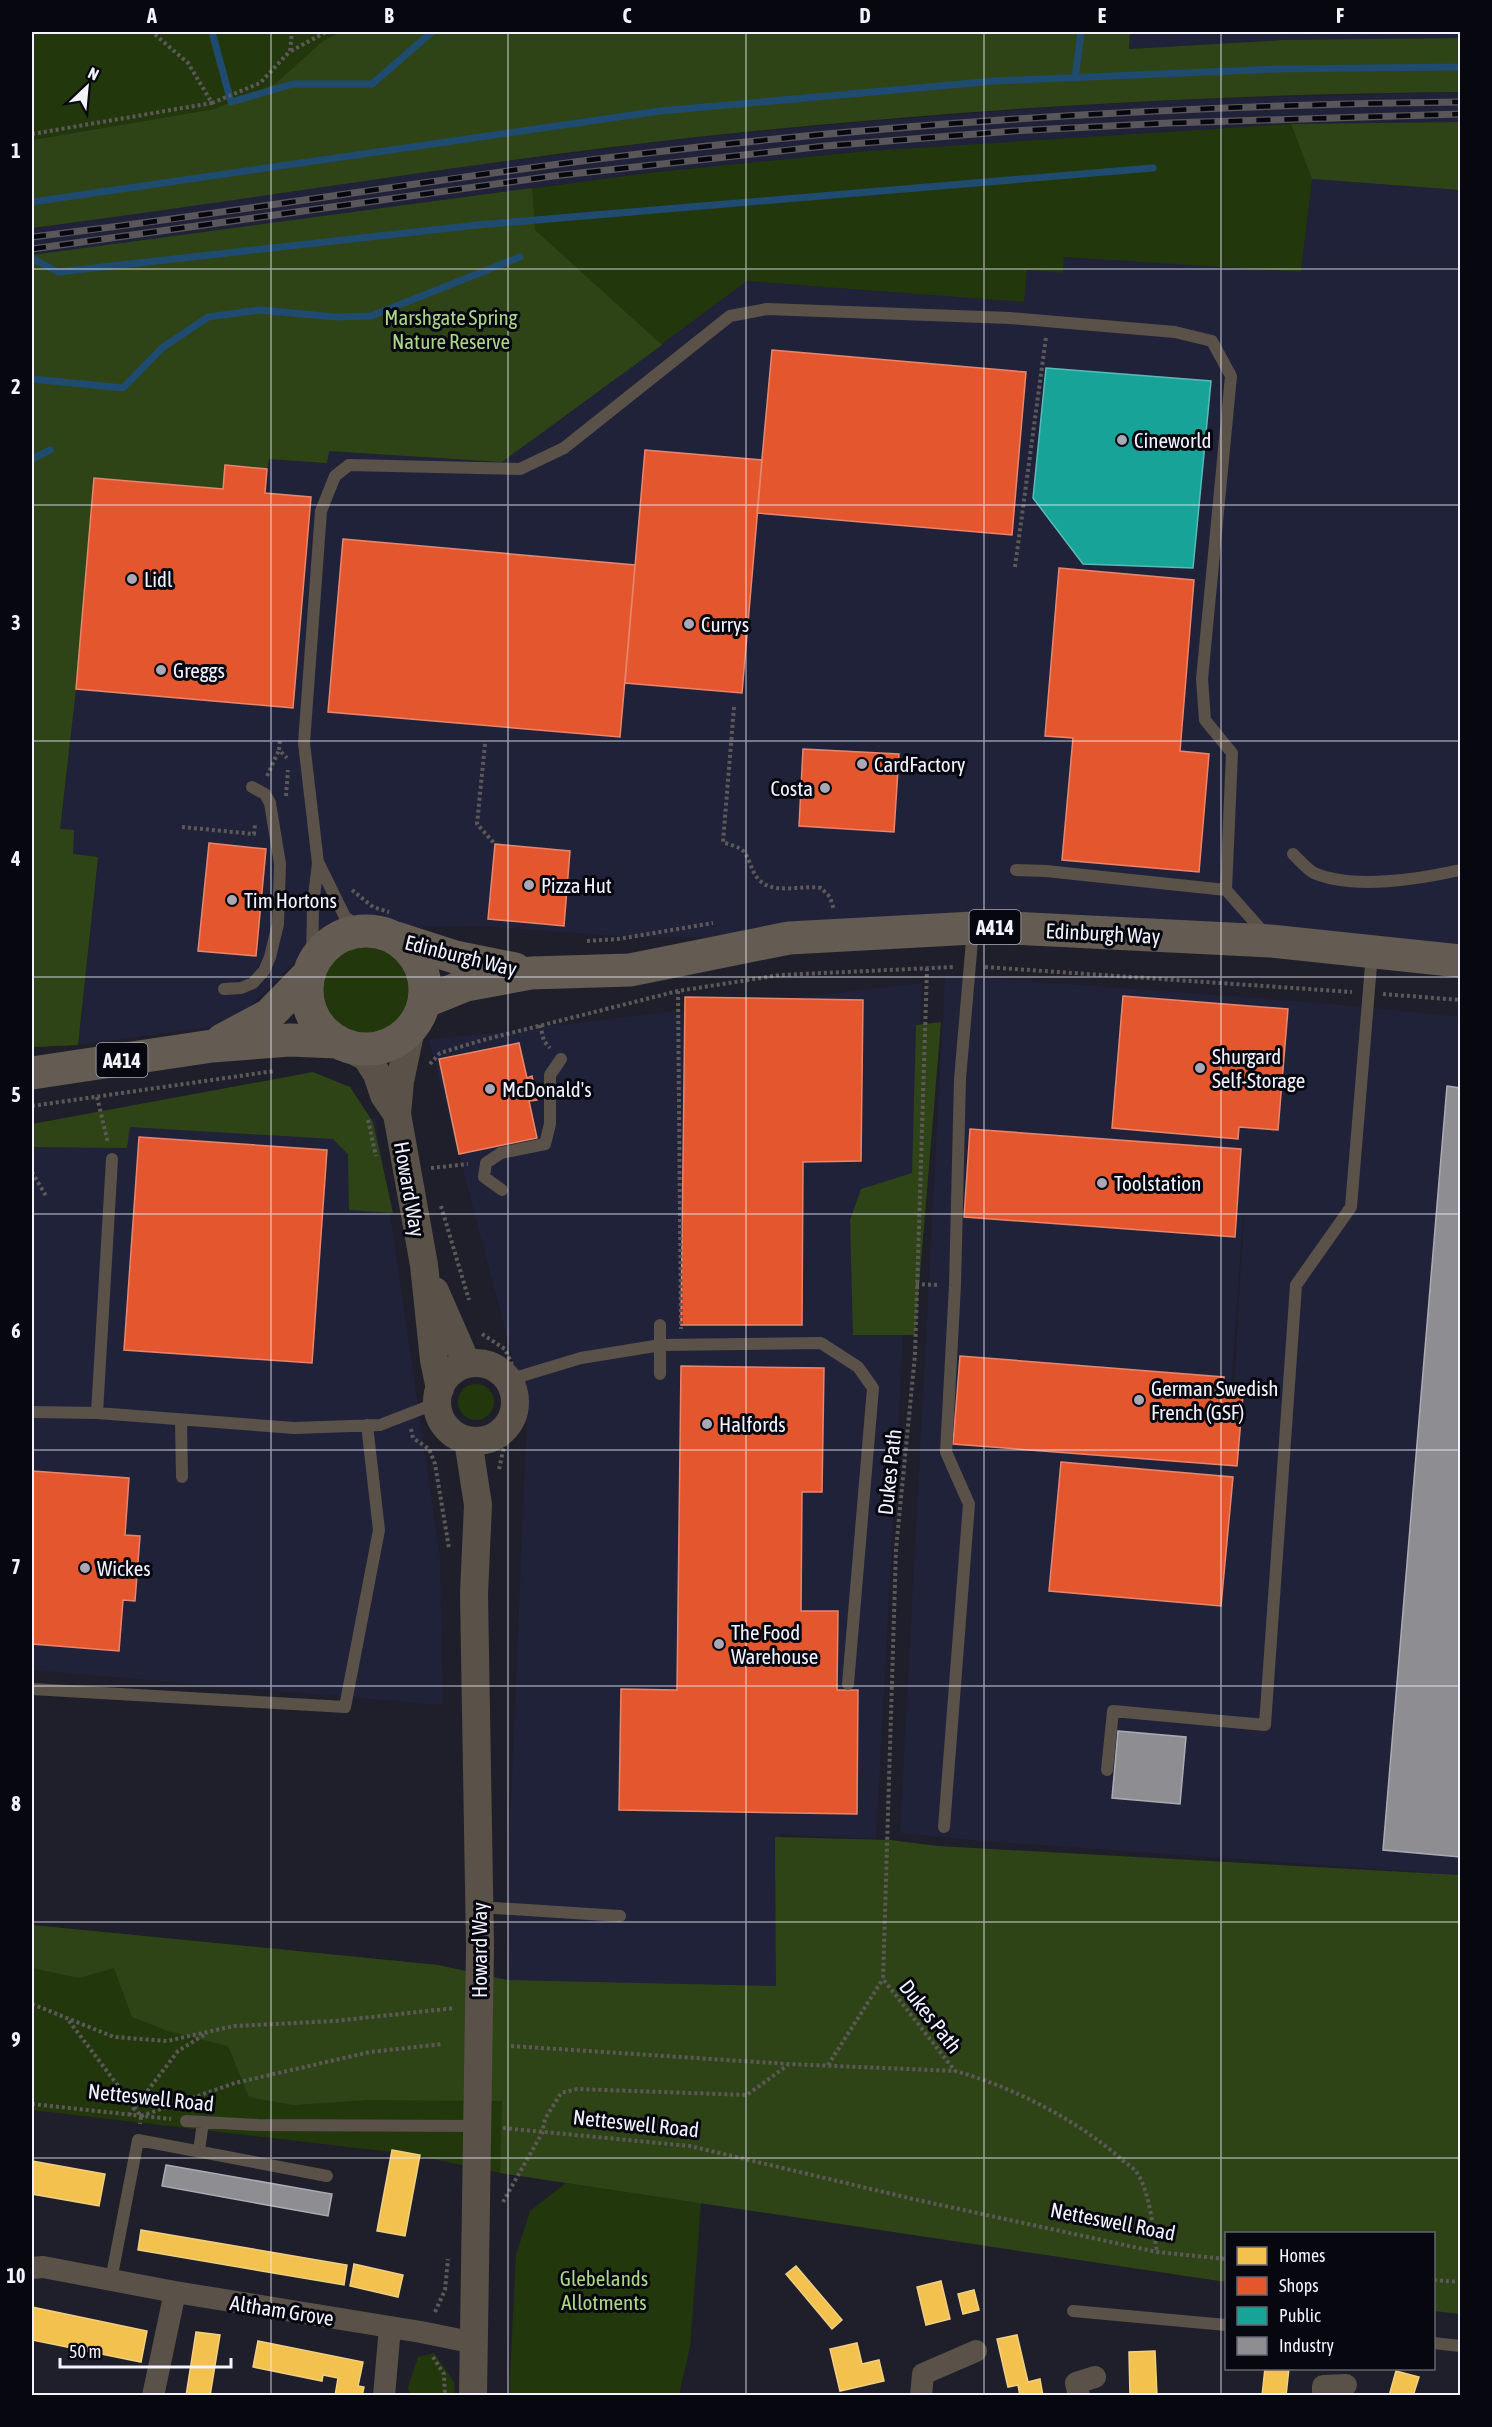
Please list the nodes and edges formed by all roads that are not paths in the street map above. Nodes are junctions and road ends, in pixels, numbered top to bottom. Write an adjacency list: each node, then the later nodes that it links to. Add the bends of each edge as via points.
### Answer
1 (256, 789): 14 (lane, via 270,803 280,864 278,924 264,971 253,983)
2 (1293, 854): 5 (lane, via 1313,872 1356,883)
3 (318, 863): 6 (lane, via 304,743 321,511 335,476 349,465 520,469 564,448 730,316 767,309 1048,321 1174,332 1212,341 1232,376 1202,679 1205,720 1233,753); 7 (lane, via 345,917); 12 (lane)
4 (1016, 870): 6 (lane)
5 (1460, 870)
6 (1226, 890): 9 (lane)
7 (384, 927): 12 (highway, via 333,940); 13 (highway, Edinburgh Way / A414, via 455,957); 15 (highway, via 414,955 423,972 425,982)
8 (973, 928): 9 (highway, Edinburgh Way / A414); 13 (highway, Edinburgh Way / A414, via 789,938 630,970); 41 (lane, via 960,1079 946,1452 969,1504)
9 (1270, 941): 10 (highway, Edinburgh Way / A414)
10 (1372, 952): 11 (highway, Edinburgh Way / A414); 40 (lane, via 1351,1207 1296,1285 1265,1725 1113,1711)
11 (1461, 962)
12 (310, 970): 16 (highway, via 306,996 313,1017 327,1035); 17 (highway, A414, via 269,1016)
13 (531, 973): 15 (highway, Edinburgh Way / A414, via 466,985)
14 (224, 989)
15 (418, 1016): 16 (highway, via 403,1037 383,1047 372,1050); 20 (street, via 400,1081)
16 (342, 1045): 17 (highway, A414, via 290,1040); 20 (street, via 366,1057)
17 (212, 1046): 19 (highway, A414)
18 (561, 1059): 22 (lane, via 550,1075 550,1124 545,1144 501,1154 486,1162 484,1177)
19 (32, 1073)
20 (397, 1114): 23 (street, Howard Way)
21 (112, 1159): 31 (lane)
22 (502, 1190)
23 (424, 1265): 26 (street, Howard Way); 29 (street, Howard Way)
24 (660, 1324): 25 (lane)
25 (661, 1345): 27 (lane); 28 (lane, via 581,1358); 38 (lane, via 821,1343 858,1367 873,1388)
26 (467, 1364): 28 (street, via 490,1365); 29 (street, via 450,1373)
27 (660, 1374)
28 (513, 1378): 34 (street, via 513,1415)
29 (438, 1396): 33 (lane, via 408,1414 380,1425); 35 (street, via 446,1426)
30 (32, 1412): 31 (lane)
31 (97, 1413): 32 (lane)
32 (181, 1420): 33 (lane, via 283,1428); 36 (lane)
33 (367, 1425): 39 (lane, via 379,1530 345,1707)
34 (497, 1434): 35 (street, via 488,1439); 37 (street, Howard Way)
35 (468, 1440): 37 (street, Howard Way)
36 (182, 1478)
37 (478, 1505): 42 (street, Howard Way, via 474,1594)
38 (848, 1683)
39 (32, 1689)
40 (1107, 1770)
41 (944, 1827)
42 (480, 1907): 43 (lane); 46 (street, Howard Way)
43 (620, 1917)
44 (186, 2121): 45 (lane, Netteswell Road)
45 (203, 2122): 46 (lane, Netteswell Road); 47 (lane)
46 (478, 2126): 55 (street, Howard Way)
47 (199, 2151): 48 (lane); 50 (lane, via 138,2140)
48 (327, 2176)
49 (32, 2268): 50 (street, Altham Grove)
50 (111, 2280): 51 (street, Altham Grove)
51 (175, 2292): 54 (street, Altham Grove); 61 (street)
52 (1073, 2311): 53 (lane)
53 (1225, 2325)
54 (390, 2327): 55 (street, Altham Grove); 62 (street)
55 (475, 2343): 63 (street, Howard Way)
56 (1435, 2343): 57 (lane)
57 (1461, 2346)
58 (976, 2351): 64 (street, via 923,2374)
59 (1095, 2377): 65 (street, via 1076,2383)
60 (1346, 2385): 66 (street, via 1323,2386)
61 (153, 2396)
62 (384, 2396)
63 (473, 2396)
64 (921, 2396)
65 (1079, 2396)
66 (1323, 2396)

